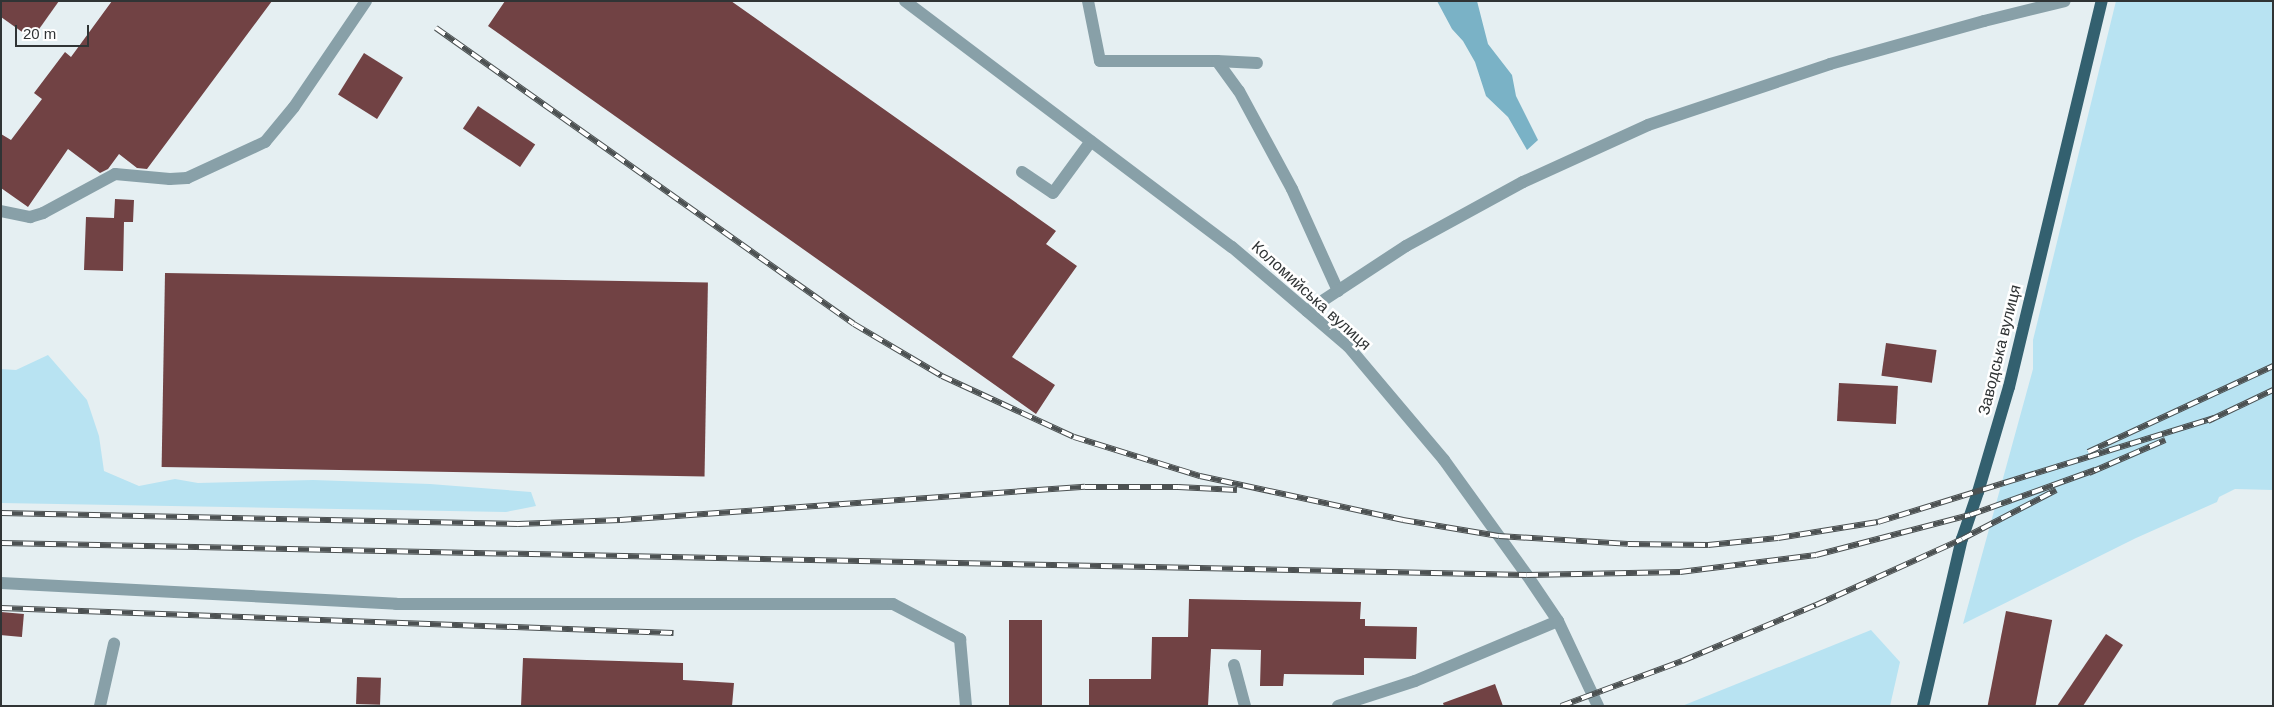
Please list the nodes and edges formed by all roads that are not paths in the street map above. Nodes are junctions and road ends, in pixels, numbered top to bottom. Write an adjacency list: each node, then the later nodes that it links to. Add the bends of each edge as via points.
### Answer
1 (366, 1): 10 (street, via 294,107 265,142 187,178 115,174 43,213 30,217)
2 (904, 1): 8 (street, Коломийська вулиця)
3 (1088, 1): 6 (street, via 1100,61)
4 (2065, 1): 11 (street, via 1984,20 1830,64 1648,125 1523,182 1406,246)
5 (2102, 1): 22 (main road, Заводська вулиця, via 2009,387 1962,539)
6 (1217, 61): 7 (street); 11 (street, via 1239,91 1292,189)
7 (1257, 63)
8 (1091, 142): 9 (street, via 1053,193); 12 (street, Коломийська вулиця, via 1232,247)
9 (1022, 172)
10 (1, 211)
11 (1338, 291): 12 (street)
12 (1307, 311): 14 (street, Коломийська вулиця, via 1348,346 1444,460)
13 (1, 583): 18 (street, via 396,604 893,604 960,639)
14 (1558, 622): 20 (street, via 1415,681); 21 (street, Коломийська вулиця)
15 (114, 644): 17 (street)
16 (1234, 665): 19 (street)
17 (100, 706)
18 (966, 706)
19 (1245, 706)
20 (1338, 706)
21 (1598, 706)
22 (1923, 706)

